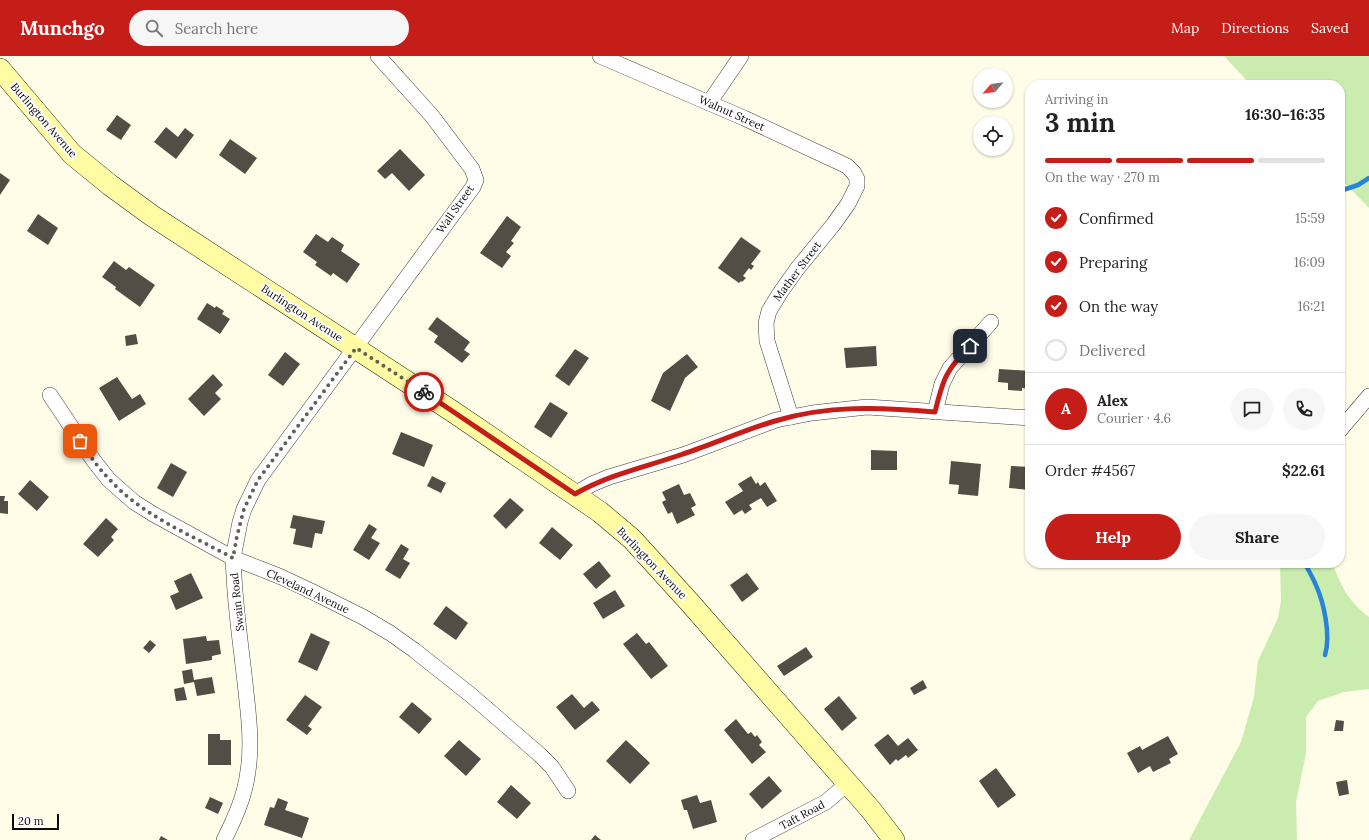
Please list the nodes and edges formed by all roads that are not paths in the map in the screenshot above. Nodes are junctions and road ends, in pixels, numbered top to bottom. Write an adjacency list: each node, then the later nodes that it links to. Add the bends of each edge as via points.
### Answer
1 (378, 56): 8 (street, Wall Street, via 432,116 472,169 476,180)
2 (600, 56): 5 (street, Walnut Street)
3 (741, 56): 5 (street)
4 (0, 69): 8 (main road, Burlington Avenue, via 72,154 110,185 151,215)
5 (709, 102): 6 (street, Walnut Street, via 847,166)
6 (857, 179): 12 (street, Mather Street, via 857,186 848,204 780,293 766,318 767,341)
7 (991, 322): 11 (street, via 950,368 942,384)
8 (356, 348): 15 (main road, Burlington Avenue); 16 (street, Swain Road, via 258,480 244,509)
9 (50, 395): 16 (street, Cleveland Avenue, via 109,480 153,514)
10 (1369, 396): 14 (street)
11 (935, 412): 12 (street, via 867,407); 13 (street)
12 (791, 417): 15 (street, via 609,477)
13 (1025, 418)
14 (1345, 424)
15 (575, 494): 17 (main road, Burlington Avenue, via 632,539)
16 (233, 558): 18 (street, Cleveland Avenue, via 279,576 363,617 408,646 472,696 540,755 552,767); 19 (street, Swain Road, via 249,717 250,754 242,798)
17 (847, 784): 20 (street, Taft Road, via 826,802); 21 (main road, Burlington Avenue)
18 (568, 791)
19 (224, 840)
20 (753, 840)
21 (894, 840)

